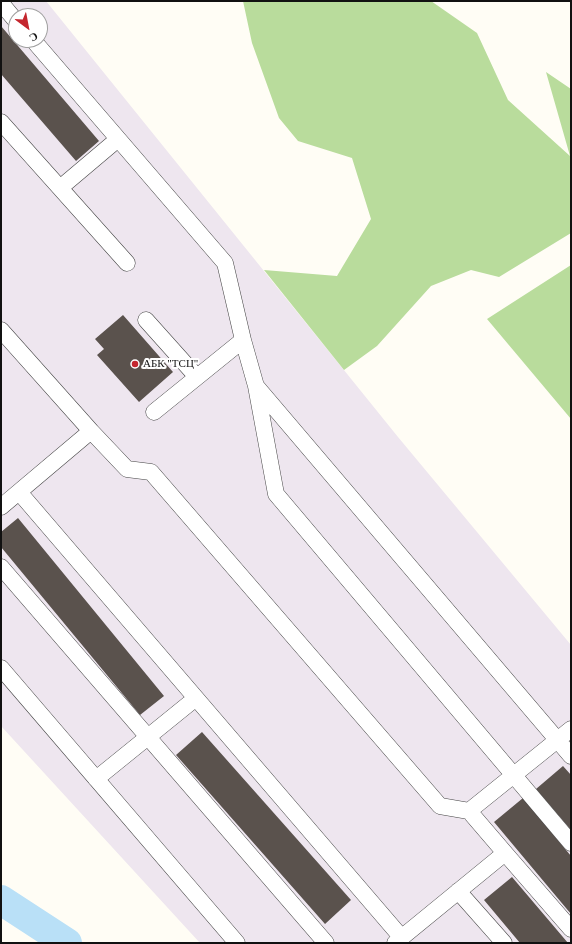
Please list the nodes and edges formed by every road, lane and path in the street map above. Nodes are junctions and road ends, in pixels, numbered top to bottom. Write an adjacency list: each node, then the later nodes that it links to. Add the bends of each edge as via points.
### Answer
1 (1, 3): 2 (lane)
2 (8, 11)
3 (40, 48): 5 (lane)
4 (1, 122): 6 (lane)
5 (118, 139): 6 (lane); 10 (lane, via 225,263)
6 (60, 188): 7 (lane)
7 (127, 264)
8 (146, 320): 11 (lane)
9 (1, 330): 14 (lane)
10 (243, 340): 11 (lane); 12 (lane)
11 (197, 377): 13 (lane)
12 (256, 386): 22 (lane); 24 (lane, via 276,494)
13 (154, 412)
14 (91, 431): 15 (lane); 26 (lane, via 127,469 152,472 440,806)
15 (18, 492): 16 (lane); 19 (lane)
16 (1, 506)
17 (1, 567): 21 (lane)
18 (1, 668): 25 (lane)
19 (196, 698): 21 (lane); 31 (lane)
20 (571, 729): 22 (lane)
21 (148, 737): 25 (lane); 33 (lane)
22 (557, 740): 23 (lane); 24 (lane)
23 (571, 756)
24 (514, 775): 26 (lane); 27 (lane)
25 (96, 779): 32 (lane)
26 (469, 812): 28 (lane)
27 (571, 843)
28 (505, 853): 29 (lane); 30 (lane)
29 (458, 891): 31 (lane); 34 (lane)
30 (571, 929)
31 (398, 940)
32 (237, 943)
33 (326, 943)
34 (504, 943)

